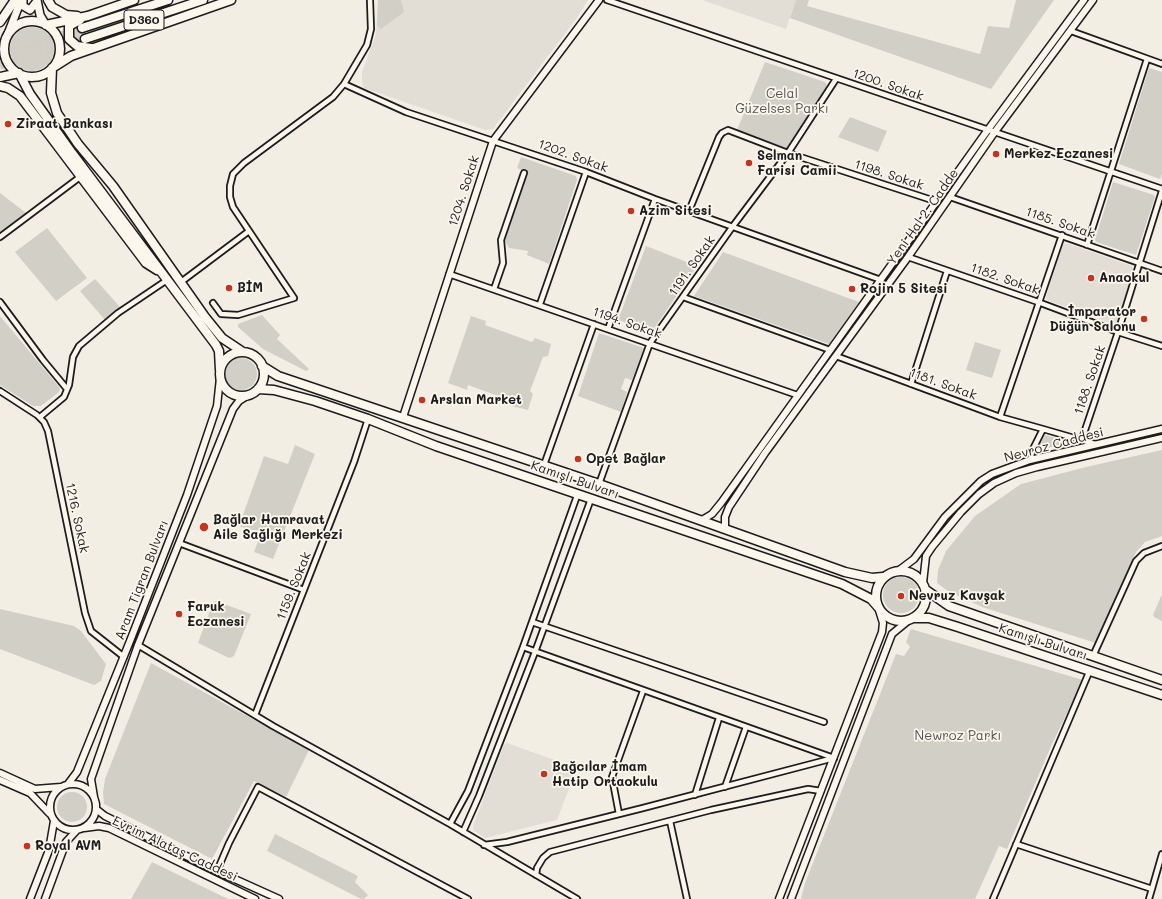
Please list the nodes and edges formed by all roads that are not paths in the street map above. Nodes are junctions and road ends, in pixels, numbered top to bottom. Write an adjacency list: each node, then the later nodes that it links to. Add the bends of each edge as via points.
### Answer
1 (15, 0): 15 (highway)
2 (22, 0): 13 (main road, via 23,6 30,10); 19 (main road)
3 (48, 0): 14 (highway, via 52,7 66,15)
4 (134, 0): 14 (highway)
5 (168, 0): 17 (highway, D360)
6 (203, 0): 20 (highway, D360)
7 (231, 0): 22 (highway)
8 (370, 0): 29 (street, via 371,29 367,45)
9 (599, 0): 33 (main road, 1204. Sokak)
10 (607, 0): 28 (street, 1200. Sokak)
11 (1084, 0): 31 (main road)
12 (1093, 0): 18 (main road, Yeni Hal 2. Cadde)
13 (37, 1): 16 (main road, via 40,15)
14 (88, 16): 16 (highway); 22 (highway, via 72,24 68,34 76,46)
15 (0, 22)
16 (46, 25): 19 (highway, via 28,21); 25 (highway, via 57,37 60,45 58,57)
17 (82, 28)
18 (1070, 31): 23 (street); 32 (main road, Yeni Hal 2. Cadde)
19 (8, 34): 21 (highway)
20 (85, 39)
21 (2, 45): 26 (highway, via 9,64)
22 (93, 48): 25 (highway, via 71,56)
23 (1147, 59): 24 (street); 36 (street)
24 (1162, 64)
25 (52, 68): 26 (highway, via 36,76); 57 (highway, via 51,93 57,113)
26 (19, 73): 27 (highway); 53 (highway, via 30,94 72,153)
27 (0, 77)
28 (836, 79): 31 (street, 1200. Sokak); 34 (street, 1191. Sokak)
29 (344, 84): 33 (street, 1202. Sokak, via 406,112); 45 (street, via 333,97 244,163 233,174 230,197 233,207)
30 (0, 86): 38 (highway, via 20,96)
31 (987, 131): 32 (street, 1200. Sokak); 42 (main road)
32 (994, 133): 36 (street, 1200. Sokak); 40 (main road, Yeni Hal 2. Cadde)
33 (493, 141): 35 (street, 1202. Sokak); 54 (main road, 1204. Sokak)
34 (788, 153): 42 (street, 1198. Sokak); 43 (street, 1198. Sokak, via 728,130 722,133); 44 (street, 1191. Sokak)
35 (586, 172): 41 (street, 1202. Sokak); 63 (street)
36 (1111, 172): 39 (street, 1200. Sokak); 48 (street)
37 (524, 173): 58 (street, via 501,240 503,263)
38 (80, 177): 47 (street); 53 (highway, via 146,263)
39 (1162, 190): 50 (street, 1188. Sokak)
40 (950, 197): 46 (street, 1185. Sokak); 49 (main road, Yeni Hal 2. Cadde)
41 (655, 199): 43 (street, 1202. Sokak); 65 (street)
42 (938, 202): 56 (main road)
43 (689, 211): 44 (street, 1202. Sokak)
44 (733, 226): 56 (street, 1202. Sokak); 59 (street, 1191. Sokak)
45 (249, 231): 57 (street); 62 (street, via 294,298 238,315 221,314)
46 (1062, 235): 48 (street, 1185. Sokak); 61 (street)
47 (0, 237)
48 (1087, 245): 50 (street, 1185. Sokak)
49 (908, 258): 51 (street, 1182. Sokak); 71 (main road, Yeni Hal 2. Cadde)
50 (1139, 264): 52 (street, 1185. Sokak); 66 (street, 1188. Sokak)
51 (947, 271): 61 (street, 1182. Sokak); 74 (street)
52 (1162, 271)
53 (162, 273): 55 (highway)
54 (449, 274): 58 (street, 1194. Sokak); 81 (main road, 1204. Sokak)
55 (167, 280): 73 (highway, via 216,345 219,351); 75 (street, via 118,313 79,346 73,358)
56 (881, 280): 69 (main road)
57 (181, 282): 70 (highway, via 222,338)
58 (494, 289): 63 (street, 1194. Sokak)
59 (683, 297): 67 (street, 1191. Sokak); 69 (street)
60 (0, 302): 75 (street)
61 (1038, 302): 66 (street, 1182. Sokak); 82 (street)
62 (213, 303)
63 (540, 304): 64 (street, 1194. Sokak)
64 (594, 324): 65 (street, 1194. Sokak); 90 (street)
65 (608, 329): 67 (street, 1194. Sokak)
66 (1118, 332): 68 (street, 1182. Sokak); 87 (street, 1188. Sokak)
67 (650, 343): 79 (street, 1194. Sokak); 91 (street, 1191. Sokak)
68 (1162, 346)
69 (830, 350): 79 (main road)
70 (243, 352): 72 (highway, via 254,356); 73 (highway, via 231,355 222,364)
71 (836, 356): 74 (street, 1181. Sokak); 95 (main road, Yeni Hal 2. Cadde, via 729,507)
72 (262, 366): 76 (highway, via 263,378); 81 (highway, Kamışlı Bulvarı, via 278,376)
73 (220, 374): 78 (highway, via 226,390 232,394); 110 (main road, Aram Tigran Bulvarı, via 217,406 211,425 187,495)
74 (911, 384): 82 (street, 1181. Sokak)
75 (67, 389): 80 (street, via 64,397)
76 (258, 389): 78 (highway); 83 (highway, Kamışlı Bulvarı, via 274,390)
77 (0, 391): 80 (street)
78 (247, 396): 96 (main road, via 239,401 234,409)
79 (797, 396): 94 (main road, via 721,503 712,514)
80 (40, 417): 110 (street, 1216. Sokak, via 48,431 85,613 92,631)
81 (403, 417): 90 (highway, Kamışlı Bulvarı)
82 (1000, 417): 84 (street, 1181. Sokak)
83 (368, 419): 92 (highway, Kamışlı Bulvarı, via 436,446); 101 (street, 1159. Sokak)
84 (1043, 429): 87 (street); 89 (street)
85 (1162, 429): 88 (main road, Nevroz Caddesi)
86 (1162, 438): 100 (main road, Nevroz Caddesi, via 1037,467 994,483 960,512 932,547 926,556)
87 (1082, 439): 88 (street)
88 (1096, 445): 89 (main road, Nevroz Caddesi)
89 (1030, 460): 98 (main road, Nevroz Caddesi, via 998,471 981,481 945,517 914,559)
90 (544, 465): 91 (highway, Kamışlı Bulvarı)
91 (599, 484): 94 (highway, Kamışlı Bulvarı)
92 (578, 493): 93 (highway, Kamışlı Bulvarı); 104 (street)
93 (591, 498): 102 (highway, Kamışlı Bulvarı, via 842,584 871,599); 105 (street)
94 (702, 520): 95 (highway, Kamışlı Bulvarı)
95 (724, 528): 99 (highway, Kamışlı Bulvarı, via 845,572 872,578)
96 (179, 543): 101 (street); 106 (main road)
97 (1162, 546): 109 (street, via 1144,553 1136,561)
98 (898, 570): 99 (highway); 100 (highway, via 913,573)
99 (883, 577): 102 (highway, via 875,592)
100 (924, 587): 103 (highway, via 923,608); 109 (highway, Kamışlı Bulvarı, via 949,606)
101 (304, 590): 115 (street, 1159. Sokak)
102 (878, 607): 103 (highway, via 889,619); 119 (main road, via 883,623 882,632)
103 (911, 619): 111 (highway, Kamışlı Bulvarı, via 937,620); 152 (main road, via 892,634)
104 (532, 622): 105 (street); 107 (street)
105 (544, 626): 108 (street); 117 (street)
106 (138, 645): 115 (street); 127 (main road, via 92,779)
107 (523, 647): 108 (street); 133 (street, via 468,791)
108 (535, 652): 113 (street); 135 (street)
109 (1093, 656): 112 (highway, Kamışlı Bulvarı)
110 (124, 657): 122 (main road, Aram Tigran Bulvarı, via 77,772)
111 (1090, 670): 114 (highway, Kamışlı Bulvarı); 136 (street)
112 (1162, 680)
113 (643, 691): 116 (street); 130 (street, via 612,777)
114 (1162, 695)
115 (255, 715): 133 (street)
116 (719, 718): 118 (street); 126 (street)
117 (824, 722)
118 (746, 727): 119 (street); 124 (street)
119 (834, 758): 124 (street); 125 (main road)
120 (0, 773): 123 (main road, via 35,789)
121 (0, 780): 129 (main road, via 30,793)
122 (68, 784): 123 (main road); 127 (main road, via 83,786)
123 (61, 787): 129 (main road, via 51,798)
124 (725, 787): 126 (street)
125 (821, 791): 132 (street, via 808,789); 151 (main road)
126 (694, 795): 130 (street)
127 (94, 797): 128 (main road)
128 (96, 804): 134 (main road, via 93,818); 140 (main road, via 96,809 105,816)
129 (50, 814): 131 (main road)
130 (619, 814): 137 (street, via 507,842)
131 (54, 821): 134 (main road, via 64,829); 144 (main road, via 49,850)
132 (670, 821): 141 (street, via 550,852 540,863); 150 (street)
133 (450, 824): 135 (street)
134 (80, 829): 143 (main road, Evrim Alataş Caddesi, via 99,826 109,828); 145 (main road, via 66,842)
135 (463, 832): 137 (street)
136 (1016, 844): 142 (street); 153 (street)
137 (484, 845): 141 (street)
138 (1162, 854): 139 (street)
139 (1161, 863): 142 (street)
140 (217, 871): 147 (main road); 148 (street, via 258,787)
141 (536, 875): 149 (street)
142 (1152, 889): 154 (street)
143 (247, 897): 146 (main road, Evrim Alataş Caddesi)
144 (30, 899)
145 (45, 899)
146 (255, 899)
147 (279, 899)
148 (468, 899)
149 (577, 899)
150 (687, 899)
151 (779, 899)
152 (791, 899)
153 (993, 899)
154 (1149, 899)

